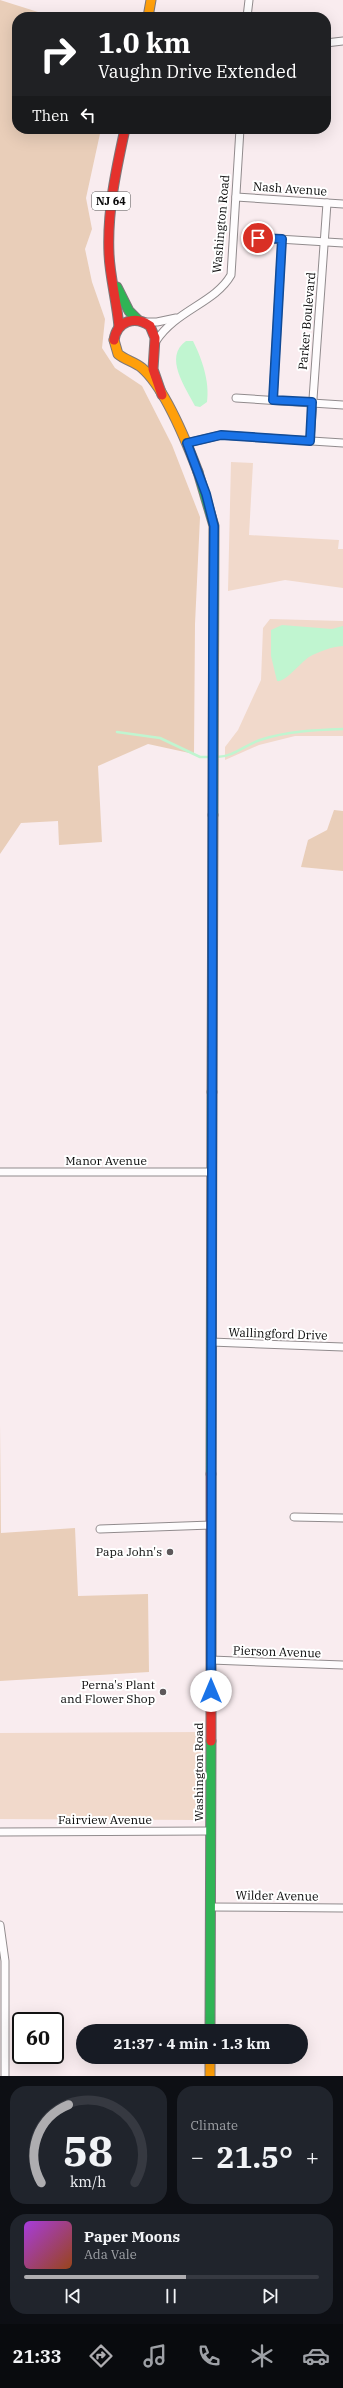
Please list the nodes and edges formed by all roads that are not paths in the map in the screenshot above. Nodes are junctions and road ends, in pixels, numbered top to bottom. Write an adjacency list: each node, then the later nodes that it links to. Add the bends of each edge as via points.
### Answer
1 (151, 0): 3 (main road)
2 (249, 0): 4 (street)
3 (149, 12)
4 (248, 12)
5 (343, 41): 6 (street)
6 (331, 42)
7 (124, 134): 16 (main road, NJ 64, via 111,201)
8 (240, 134): 9 (street, Washington Road)
9 (236, 197): 10 (street, Nash Avenue); 17 (street, Washington Road, via 231,275 225,286)
10 (327, 203): 11 (street, Nash Avenue); 14 (street, Parker Boulevard)
11 (343, 204)
12 (247, 237): 13 (street)
13 (282, 239): 14 (street); 24 (street)
14 (324, 242): 15 (street); 25 (street, Parker Boulevard)
15 (343, 243)
16 (111, 274): 18 (main road, NJ 64, via 125,303); 19 (main road, NJ 64)
17 (176, 318): 18 (street, Washington Road, via 157,322); 20 (street, Washington Road, via 163,330)
18 (142, 321): 19 (main road, via 125,321); 20 (main road, via 153,330)
19 (119, 327): 21 (main road, Washington Road, via 114,338 116,351)
20 (156, 344): 21 (main road, via 146,359); 22 (main road, Washington Road, via 154,371)
21 (132, 362): 22 (main road, Washington Road, via 142,368)
22 (162, 395): 28 (main road, Washington Road)
23 (236, 398): 24 (street)
24 (273, 400): 25 (street)
25 (312, 402): 26 (street); 27 (street, Parker Boulevard)
26 (343, 405)
27 (310, 441): 28 (street, via 221,435); 29 (street)
28 (187, 443): 31 (main road, Washington Road, via 206,494 214,526)
29 (343, 443)
30 (0, 1172): 31 (street, Manor Avenue)
31 (212, 1172): 32 (main road, Washington Road)
32 (211, 1342): 33 (street, Wallingford Drive); 36 (main road, Washington Road)
33 (343, 1347)
34 (294, 1517): 35 (street)
35 (343, 1518)
36 (211, 1525): 37 (street); 38 (main road, Washington Road)
37 (100, 1528)
38 (211, 1660): 39 (street, Pierson Avenue); 40 (main road, Washington Road)
39 (343, 1666)
40 (210, 1831): 41 (street, Fairview Avenue); 42 (main road, Washington Road)
41 (0, 1832)
42 (210, 1907): 43 (street, Wilder Avenue); 45 (main road, Washington Road)
43 (343, 1908)
44 (0, 1925): 47 (street, via 5,1961)
45 (210, 2024)
46 (210, 2064): 48 (main road)
47 (5, 2076)
48 (210, 2076)

